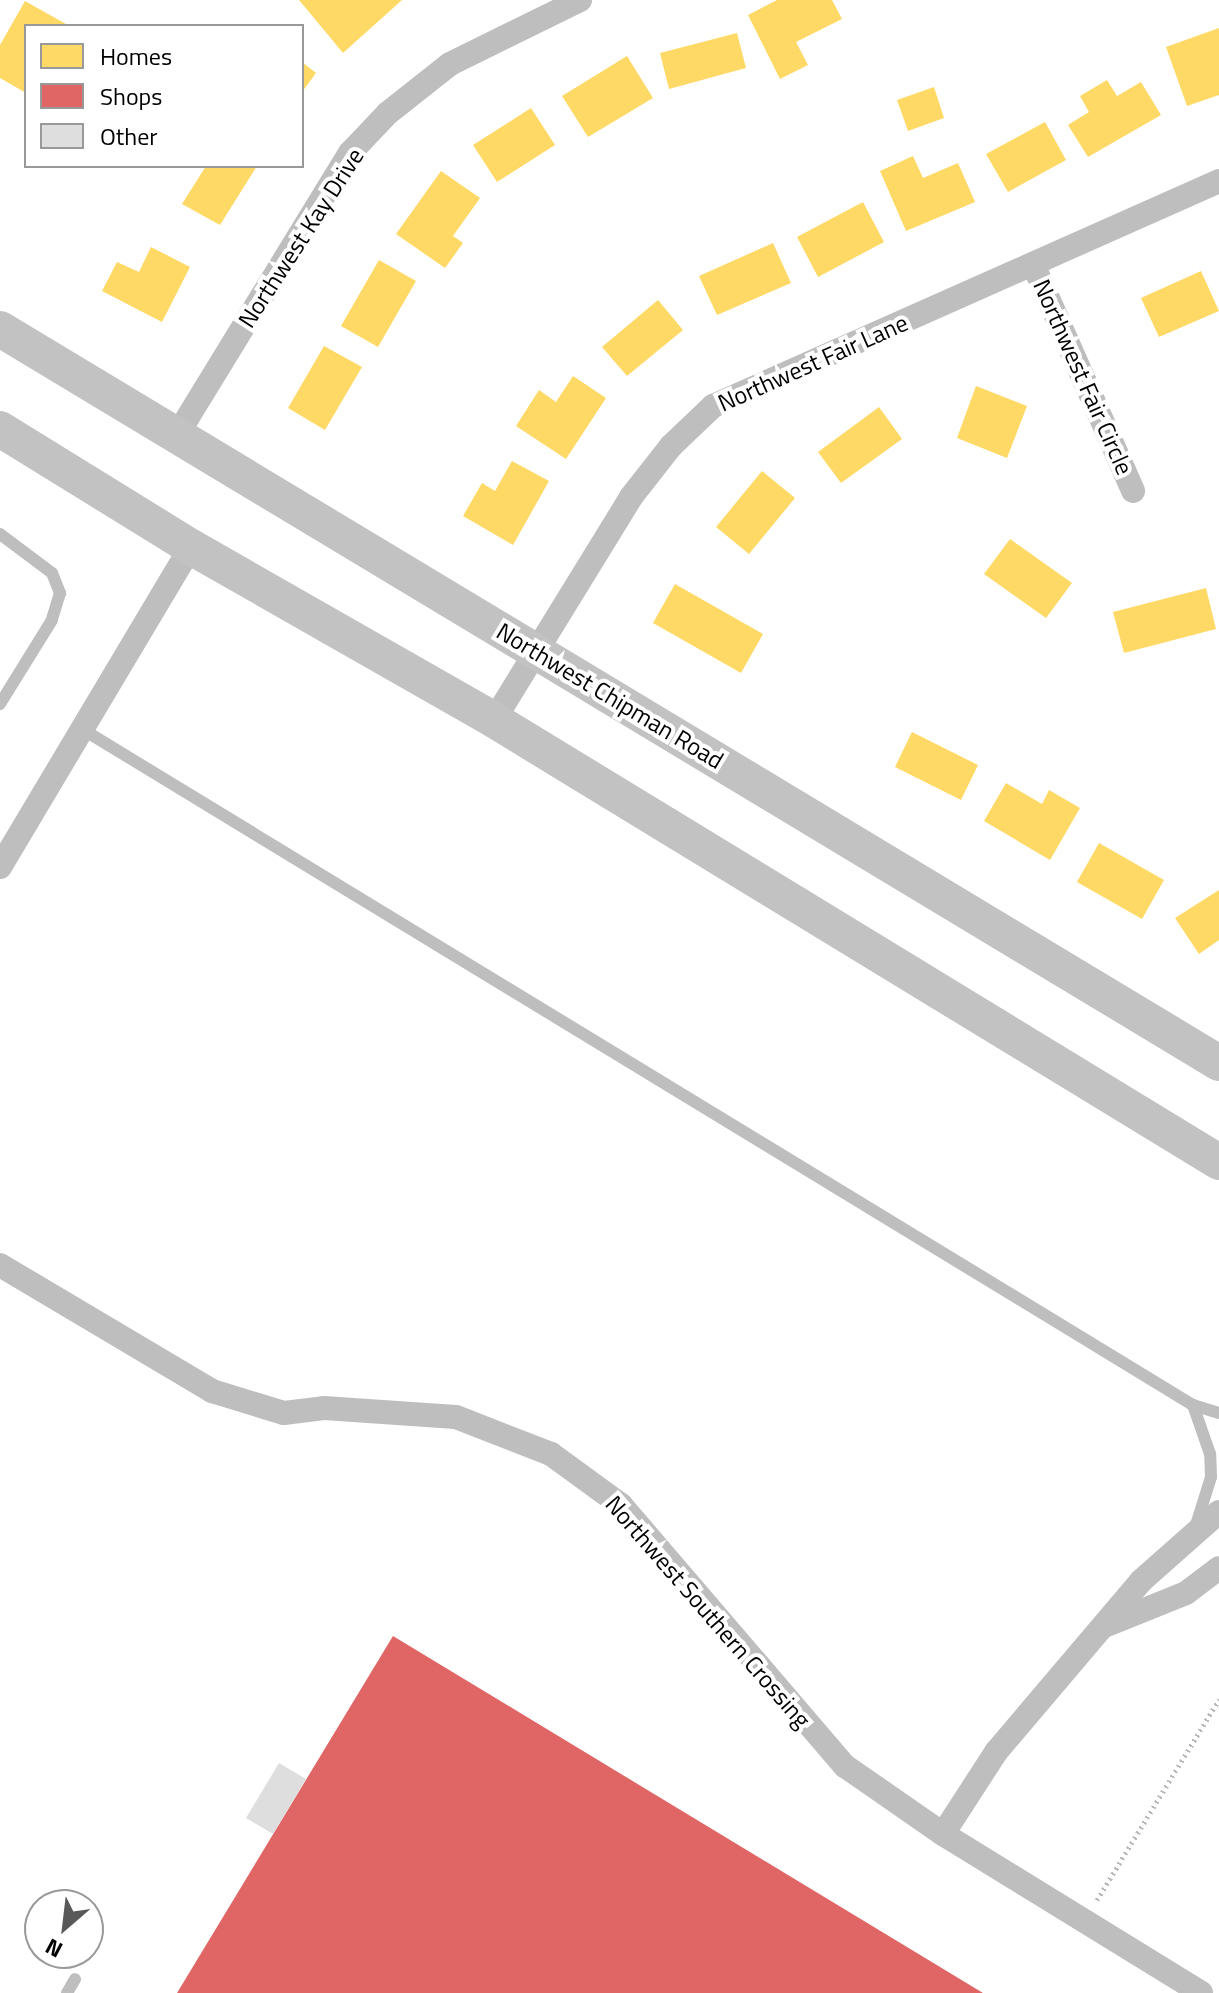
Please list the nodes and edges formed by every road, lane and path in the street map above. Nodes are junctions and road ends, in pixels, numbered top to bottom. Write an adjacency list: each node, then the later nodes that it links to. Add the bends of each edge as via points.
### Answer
1 (580, 0): 6 (street, Northwest Kay Drive, via 450,64 388,113 350,153)
2 (1219, 181): 3 (street, Northwest Fair Lane)
3 (1033, 264): 7 (street, Northwest Fair Circle); 10 (street, Northwest Fair Lane, via 713,406 671,446 631,497)
4 (0, 329): 6 (main road, Northwest Chipman Road)
5 (0, 429): 9 (main road)
6 (177, 435): 10 (main road, Northwest Chipman Road)
7 (1133, 491)
8 (0, 534): 11 (lane, via 52,573 60,593 52,620)
9 (191, 547): 12 (main road); 13 (street)
10 (537, 651): 12 (street, Northwest Fair Lane); 15 (main road, Northwest Chipman Road)
11 (0, 704)
12 (494, 720): 16 (main road)
13 (82, 729): 14 (street); 18 (lane)
14 (0, 867)
15 (1219, 1063)
16 (1219, 1162)
17 (0, 1265): 25 (street, Northwest Southern Crossing, via 212,1391 284,1413 324,1408 456,1417 551,1454 621,1505 845,1766)
18 (1193, 1405): 19 (lane); 21 (lane, via 1210,1454 1211,1477)
19 (1219, 1413)
20 (1219, 1512): 21 (street)
21 (1190, 1537): 23 (street, via 1141,1581)
22 (1219, 1568): 23 (street, via 1186,1593)
23 (1105, 1626): 25 (street, via 996,1752)
24 (1219, 1699): 26 (path)
25 (943, 1834): 26 (street, Northwest Southern Crossing)
26 (1084, 1922): 29 (street, Northwest Southern Crossing)
27 (75, 1979): 28 (lane)
28 (67, 1993)
29 (1201, 1993)

